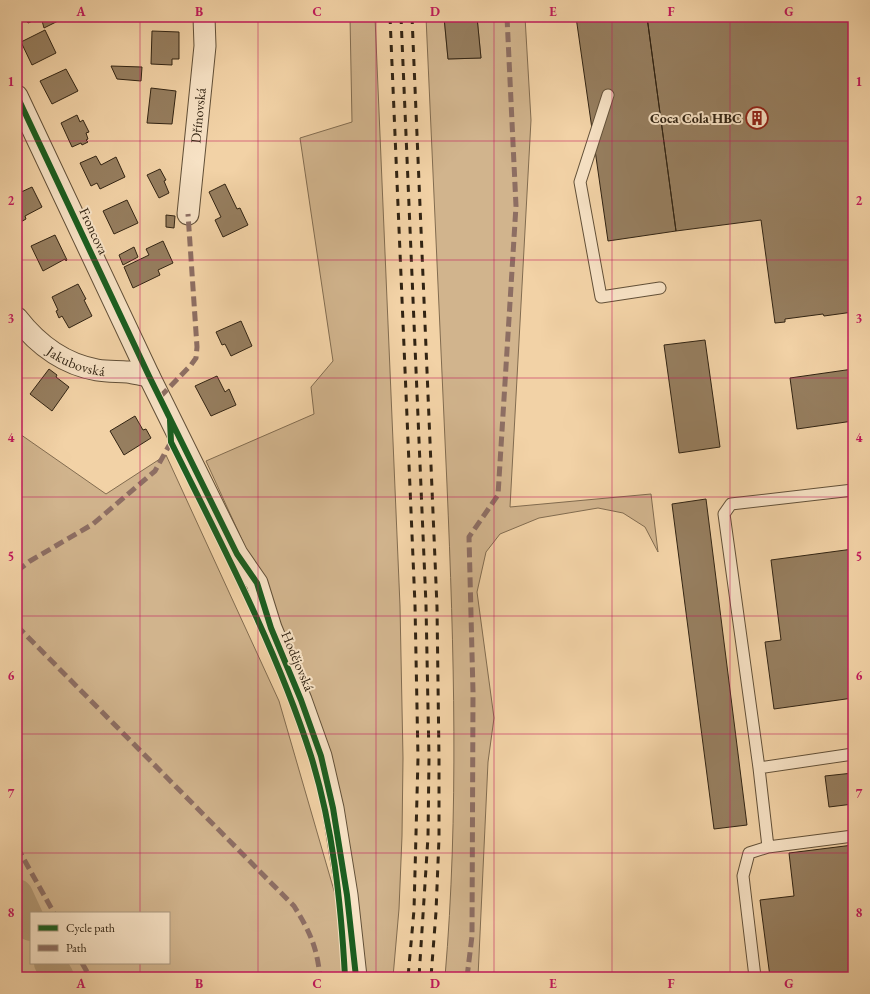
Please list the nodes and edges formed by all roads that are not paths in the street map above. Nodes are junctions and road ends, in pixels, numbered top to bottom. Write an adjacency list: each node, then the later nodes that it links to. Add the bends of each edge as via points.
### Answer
1 (204, 17): 4 (street, Dřínovská, via 205,46)
2 (608, 95): 5 (lane, via 580,182 601,297)
3 (17, 96): 7 (street, Froncova)
4 (188, 214)
5 (660, 288)
6 (17, 318): 7 (street, Jakubovská, via 48,350 74,364 98,370)
7 (149, 376): 13 (street, Hodějovská, via 237,554 257,583 271,628 321,756 333,808 346,887)
8 (853, 490): 10 (lane, via 731,504 724,514)
9 (853, 754): 10 (lane)
10 (759, 768): 12 (lane)
11 (853, 836): 12 (lane)
12 (768, 847): 14 (lane, via 749,853 742,876)
13 (356, 977)
14 (755, 977)

